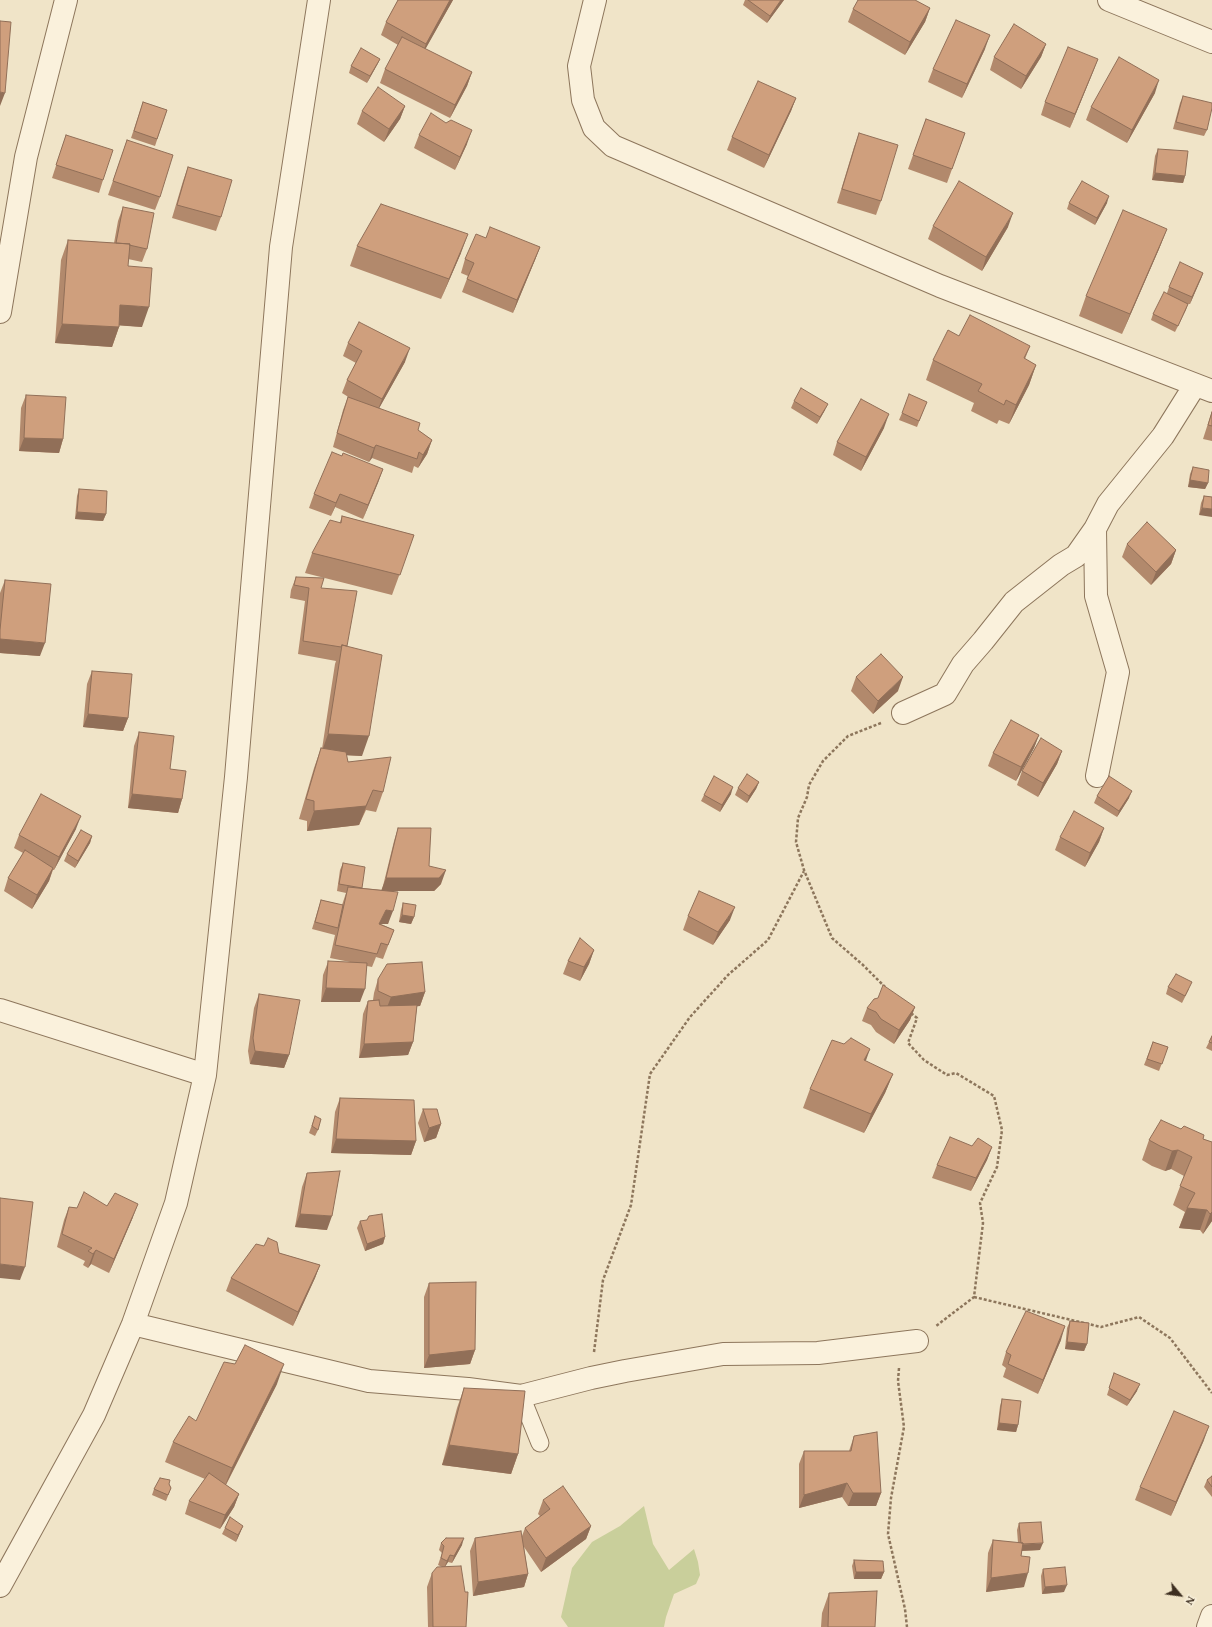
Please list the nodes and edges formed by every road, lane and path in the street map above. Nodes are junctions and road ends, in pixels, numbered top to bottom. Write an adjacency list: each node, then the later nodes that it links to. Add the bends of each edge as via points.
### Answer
1 (66, 0): 6 (street, via 26,157)
2 (320, 0): 15 (street, via 281,247 236,777)
3 (595, 0): 7 (street, via 579,66 584,100 594,128 613,146 940,286)
4 (1109, 0): 5 (street)
5 (1212, 42)
6 (0, 312)
7 (1204, 388): 8 (street, via 1108,504)
8 (1095, 529): 9 (street, via 1076,556 1014,602 963,664 945,694); 10 (street, via 1096,596 1118,672)
9 (903, 713): 11 (path, via 848,736 823,761 809,785 798,818 796,842)
10 (1098, 776)
11 (804, 870): 12 (path, via 832,938); 19 (path, via 768,940 728,975 699,1006 650,1074 631,1205 603,1280)
12 (888, 990)
13 (907, 1009): 16 (path, via 917,1018 908,1044 924,1060 947,1075 956,1073 994,1096 998,1111 1002,1130 997,1167 980,1204 983,1223)
14 (0, 1010): 15 (street)
15 (205, 1075): 17 (street, via 176,1203)
16 (974, 1297): 18 (path); 20 (path, via 1102,1327 1140,1317 1170,1338)
17 (133, 1324): 21 (street, via 369,1381); 23 (street, via 94,1415)
18 (917, 1341): 19 (street, via 818,1353 724,1354); 25 (path, via 899,1369 898,1381 904,1427 888,1516 888,1534)
19 (591, 1378): 21 (street)
20 (1212, 1393)
21 (521, 1396): 22 (lane)
22 (540, 1443)
23 (0, 1586)
24 (1212, 1616): 26 (street)
25 (907, 1627)
26 (1208, 1627)

